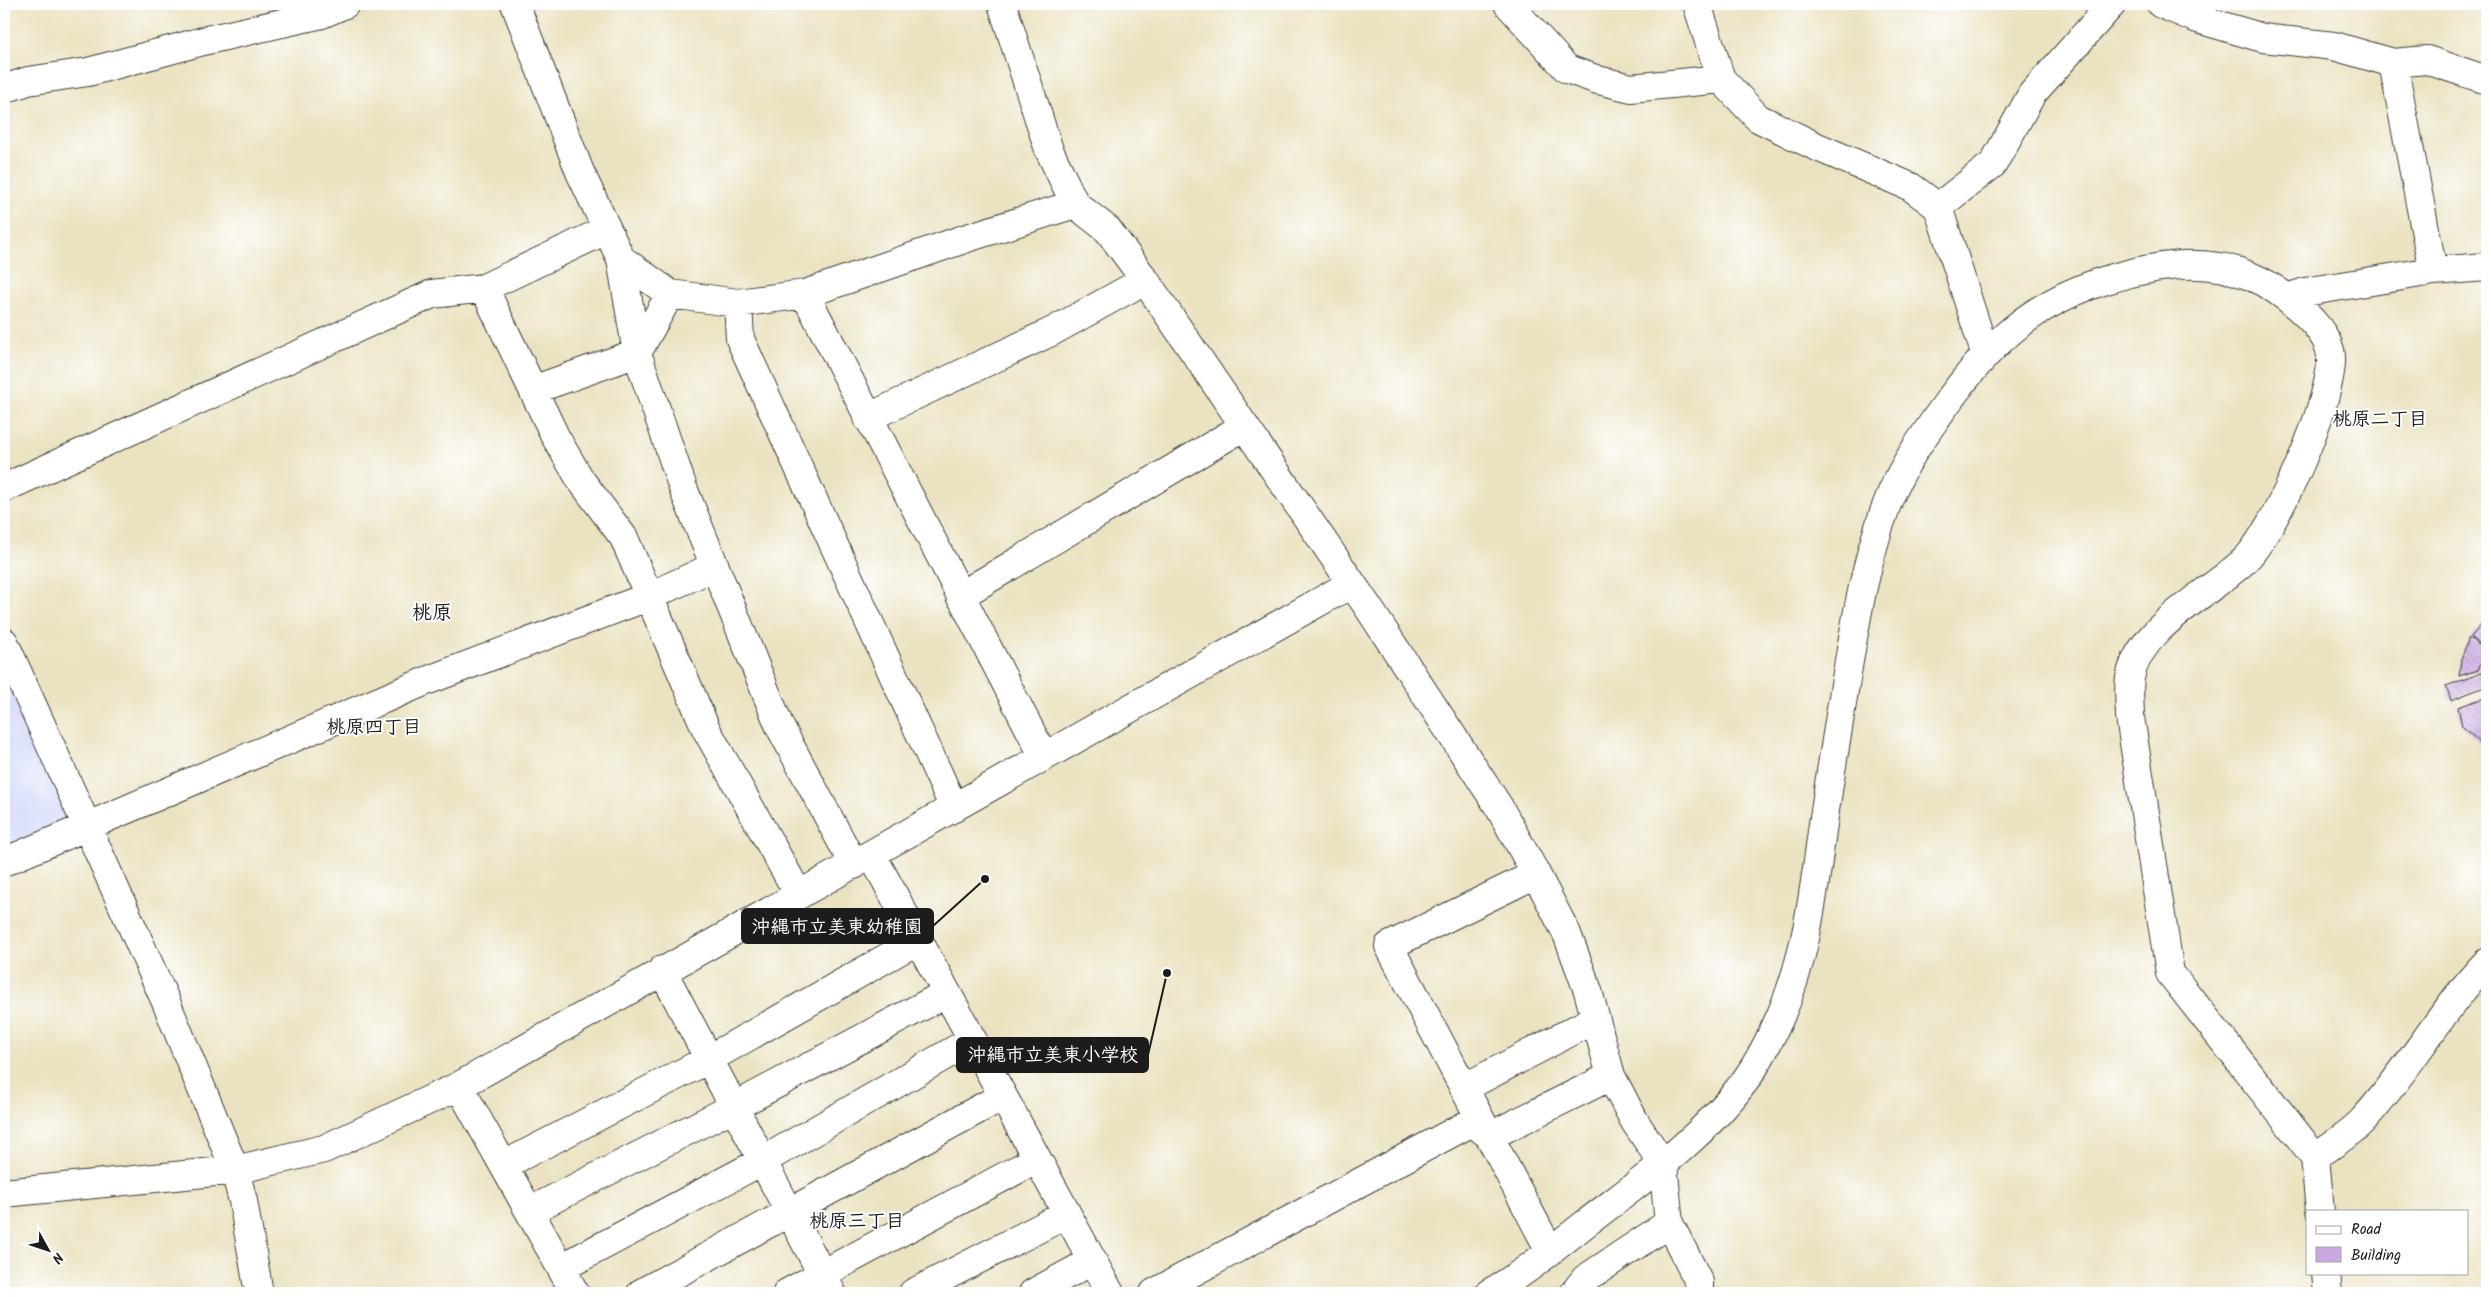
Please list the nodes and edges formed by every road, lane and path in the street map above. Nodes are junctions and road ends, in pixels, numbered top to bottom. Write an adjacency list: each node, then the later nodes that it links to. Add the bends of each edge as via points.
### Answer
1 (345, 4): 11 (street, via 322,14 88,72 28,80)
2 (515, 4): 14 (street)
3 (1002, 4): 12 (street, via 1048,150)
4 (1508, 4): 9 (street, via 1566,68 1598,80 1631,88)
5 (1697, 4): 9 (street)
6 (2112, 4): 13 (street, via 2032,94 1993,164)
7 (2161, 4): 8 (street, via 2195,18 2263,38 2334,46)
8 (2393, 63): 10 (street, via 2427,60); 17 (street)
9 (1721, 79): 13 (street, via 1758,118 1911,187)
10 (2487, 80)
11 (4, 89)
12 (1076, 204): 18 (street, via 1108,230); 21 (street)
13 (1938, 207): 25 (street)
14 (606, 230): 15 (street); 19 (street)
15 (621, 259): 20 (street); 24 (street)
16 (2487, 267): 17 (street)
17 (2433, 271): 22 (street, via 2305,292)
18 (1145, 280): 27 (street, via 1053,331); 28 (street)
19 (484, 288): 26 (street); 29 (street, via 432,294)
20 (670, 294): 23 (street); 24 (street)
21 (805, 294): 23 (street); 27 (street)
22 (2287, 298): 25 (street, via 2249,275 2202,264 2137,270 2068,293 2025,320); 55 (street, via 2315,324 2331,351 2329,381 2320,411 2289,489 2247,559 2194,599 2142,646 2130,677 2130,717 2170,973)
23 (738, 304): 36 (street, via 740,338)
24 (636, 353): 26 (street); 30 (street, via 683,488)
25 (1985, 353): 58 (street, via 1912,453 1887,502 1853,634 1810,921 1789,996 1747,1079 1708,1123)
26 (533, 390): 32 (street, via 580,479 624,538)
27 (867, 418): 33 (street)
28 (1243, 427): 31 (street); 33 (street)
29 (4, 488)
30 (715, 566): 32 (street); 38 (street, via 780,727)
31 (1351, 584): 35 (street); 40 (street, via 1499,807)
32 (650, 596): 37 (street, via 426,681); 41 (street, via 706,729)
33 (960, 596): 35 (street)
34 (4, 642): 37 (street)
35 (1044, 757): 36 (street)
36 (954, 808): 38 (street)
37 (86, 827): 39 (street); 60 (street, via 166,1002)
38 (863, 860): 41 (street); 42 (street)
39 (4, 862)
40 (1536, 874): 46 (street, via 1567,934); 51 (street, via 1389,946)
41 (799, 895): 44 (street)
42 (918, 940): 45 (street); 48 (street)
43 (2487, 962): 55 (street, via 2465,986 2363,1121)
44 (662, 970): 48 (street); 50 (street)
45 (947, 993): 47 (street); 53 (street)
46 (1595, 1019): 49 (street); 51 (street)
47 (972, 1040): 52 (street); 57 (street)
48 (708, 1059): 53 (street); 59 (street)
49 (1611, 1076): 54 (street); 58 (street, via 1635,1122)
50 (459, 1086): 59 (street); 60 (street, via 324,1149)
51 (1464, 1088): 54 (street)
52 (1003, 1096): 56 (street); 64 (street)
53 (734, 1107): 57 (street); 63 (street)
54 (1490, 1136): 67 (street); 79 (street, via 1472,1122)
55 (2315, 1157): 62 (street)
56 (1037, 1159): 65 (street); 71 (street)
57 (764, 1160): 64 (street); 69 (street)
58 (1663, 1164): 66 (street); 67 (street)
59 (504, 1165): 63 (street)
60 (235, 1170): 61 (street); 72 (street)
61 (4, 1193)
62 (2320, 1210)
63 (530, 1211): 69 (street)
64 (790, 1213): 71 (street); 74 (street)
65 (1067, 1214): 68 (street); 76 (street)
66 (1669, 1223): 81 (street, via 1585,1278); 82 (street, via 1699,1282)
67 (1550, 1251): 80 (street)
68 (1092, 1261): 77 (street); 78 (street)
69 (562, 1268): 73 (street)
70 (2326, 1274): 83 (street)
71 (827, 1284): 75 (street)
72 (259, 1293)
73 (575, 1293)
74 (641, 1293)
75 (787, 1293)
76 (913, 1293)
77 (1033, 1293)
78 (1110, 1293)
79 (1154, 1293)
80 (1489, 1293)
81 (1574, 1293)
82 (1700, 1293)
83 (2328, 1293)

